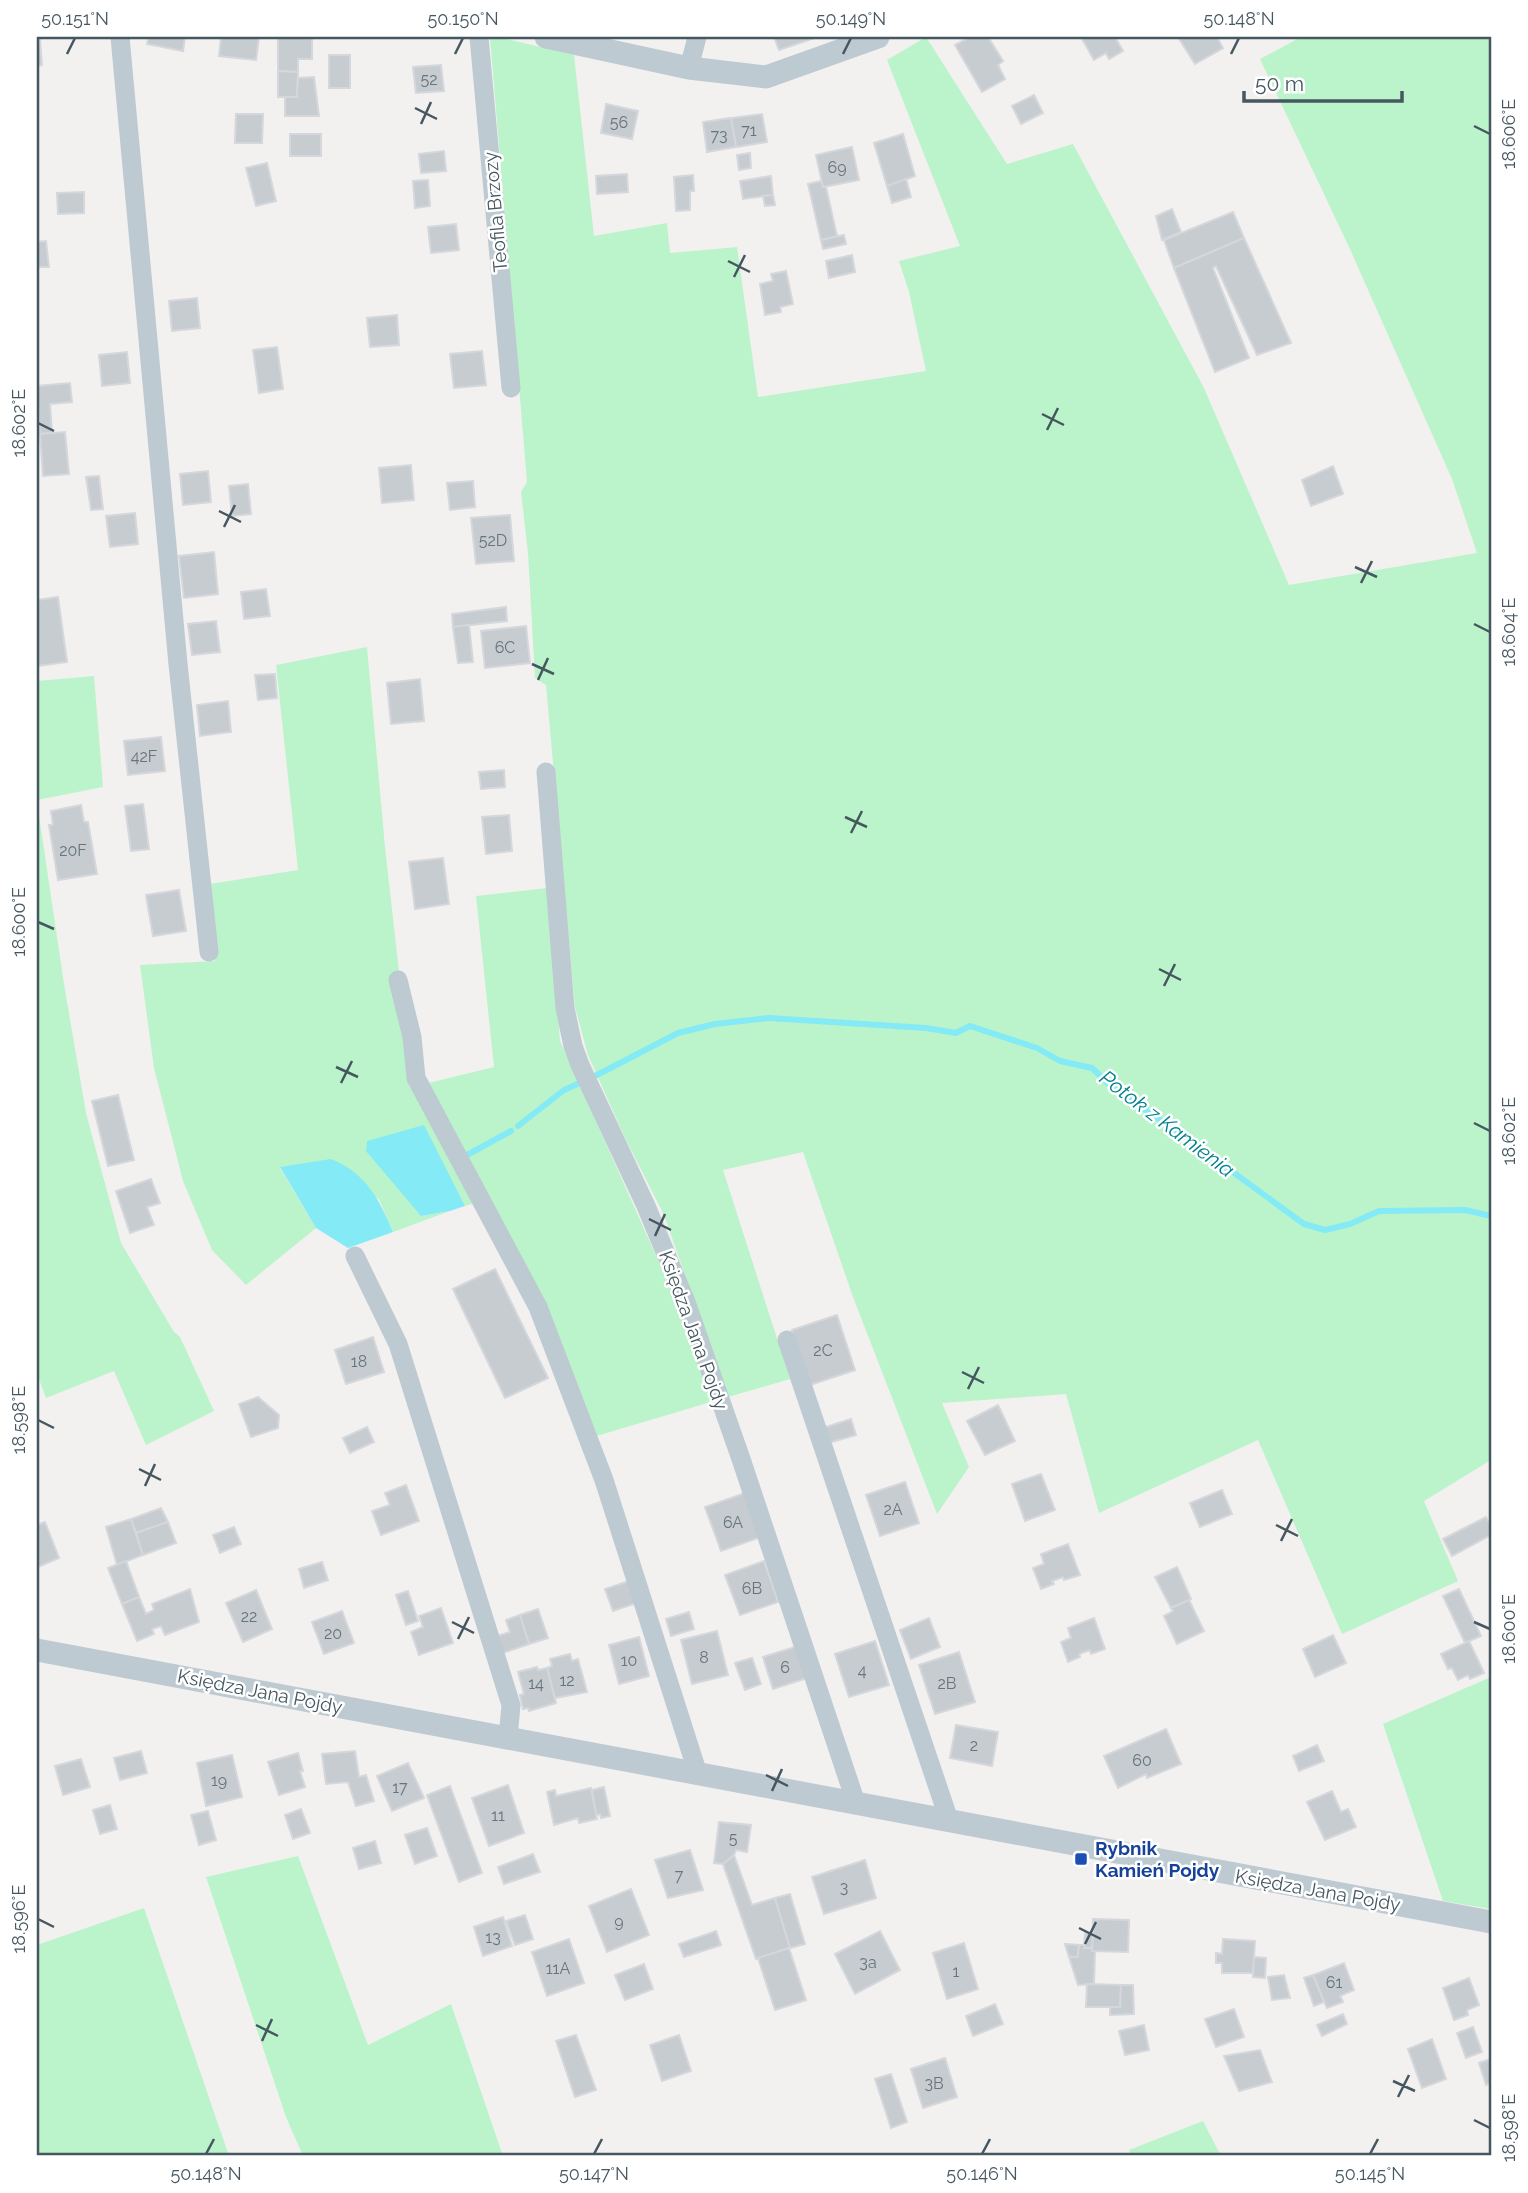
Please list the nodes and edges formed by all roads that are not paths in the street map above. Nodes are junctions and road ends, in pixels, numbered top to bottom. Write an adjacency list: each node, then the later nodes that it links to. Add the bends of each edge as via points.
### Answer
1 (120, 37): 9 (street)
2 (479, 37): 7 (street, Teofila Brzozy)
3 (546, 37): 6 (street)
4 (697, 37): 6 (street)
5 (878, 37): 6 (street, via 766,77)
6 (689, 68)
7 (511, 388)
8 (545, 772): 16 (street, Księdza Jana Pojdy, via 565,1008 573,1046 686,1302)
9 (209, 952)
10 (398, 980): 15 (street, via 416,1078 538,1307 604,1480)
11 (355, 1256): 14 (street, via 398,1343 511,1705)
12 (788, 1340): 17 (street)
13 (37, 1650): 14 (street, Księdza Jana Pojdy)
14 (508, 1738): 15 (street, Księdza Jana Pojdy)
15 (698, 1774): 16 (street, Księdza Jana Pojdy)
16 (856, 1803): 17 (street, Księdza Jana Pojdy)
17 (949, 1820): 18 (street, Księdza Jana Pojdy)
18 (1491, 1922)

